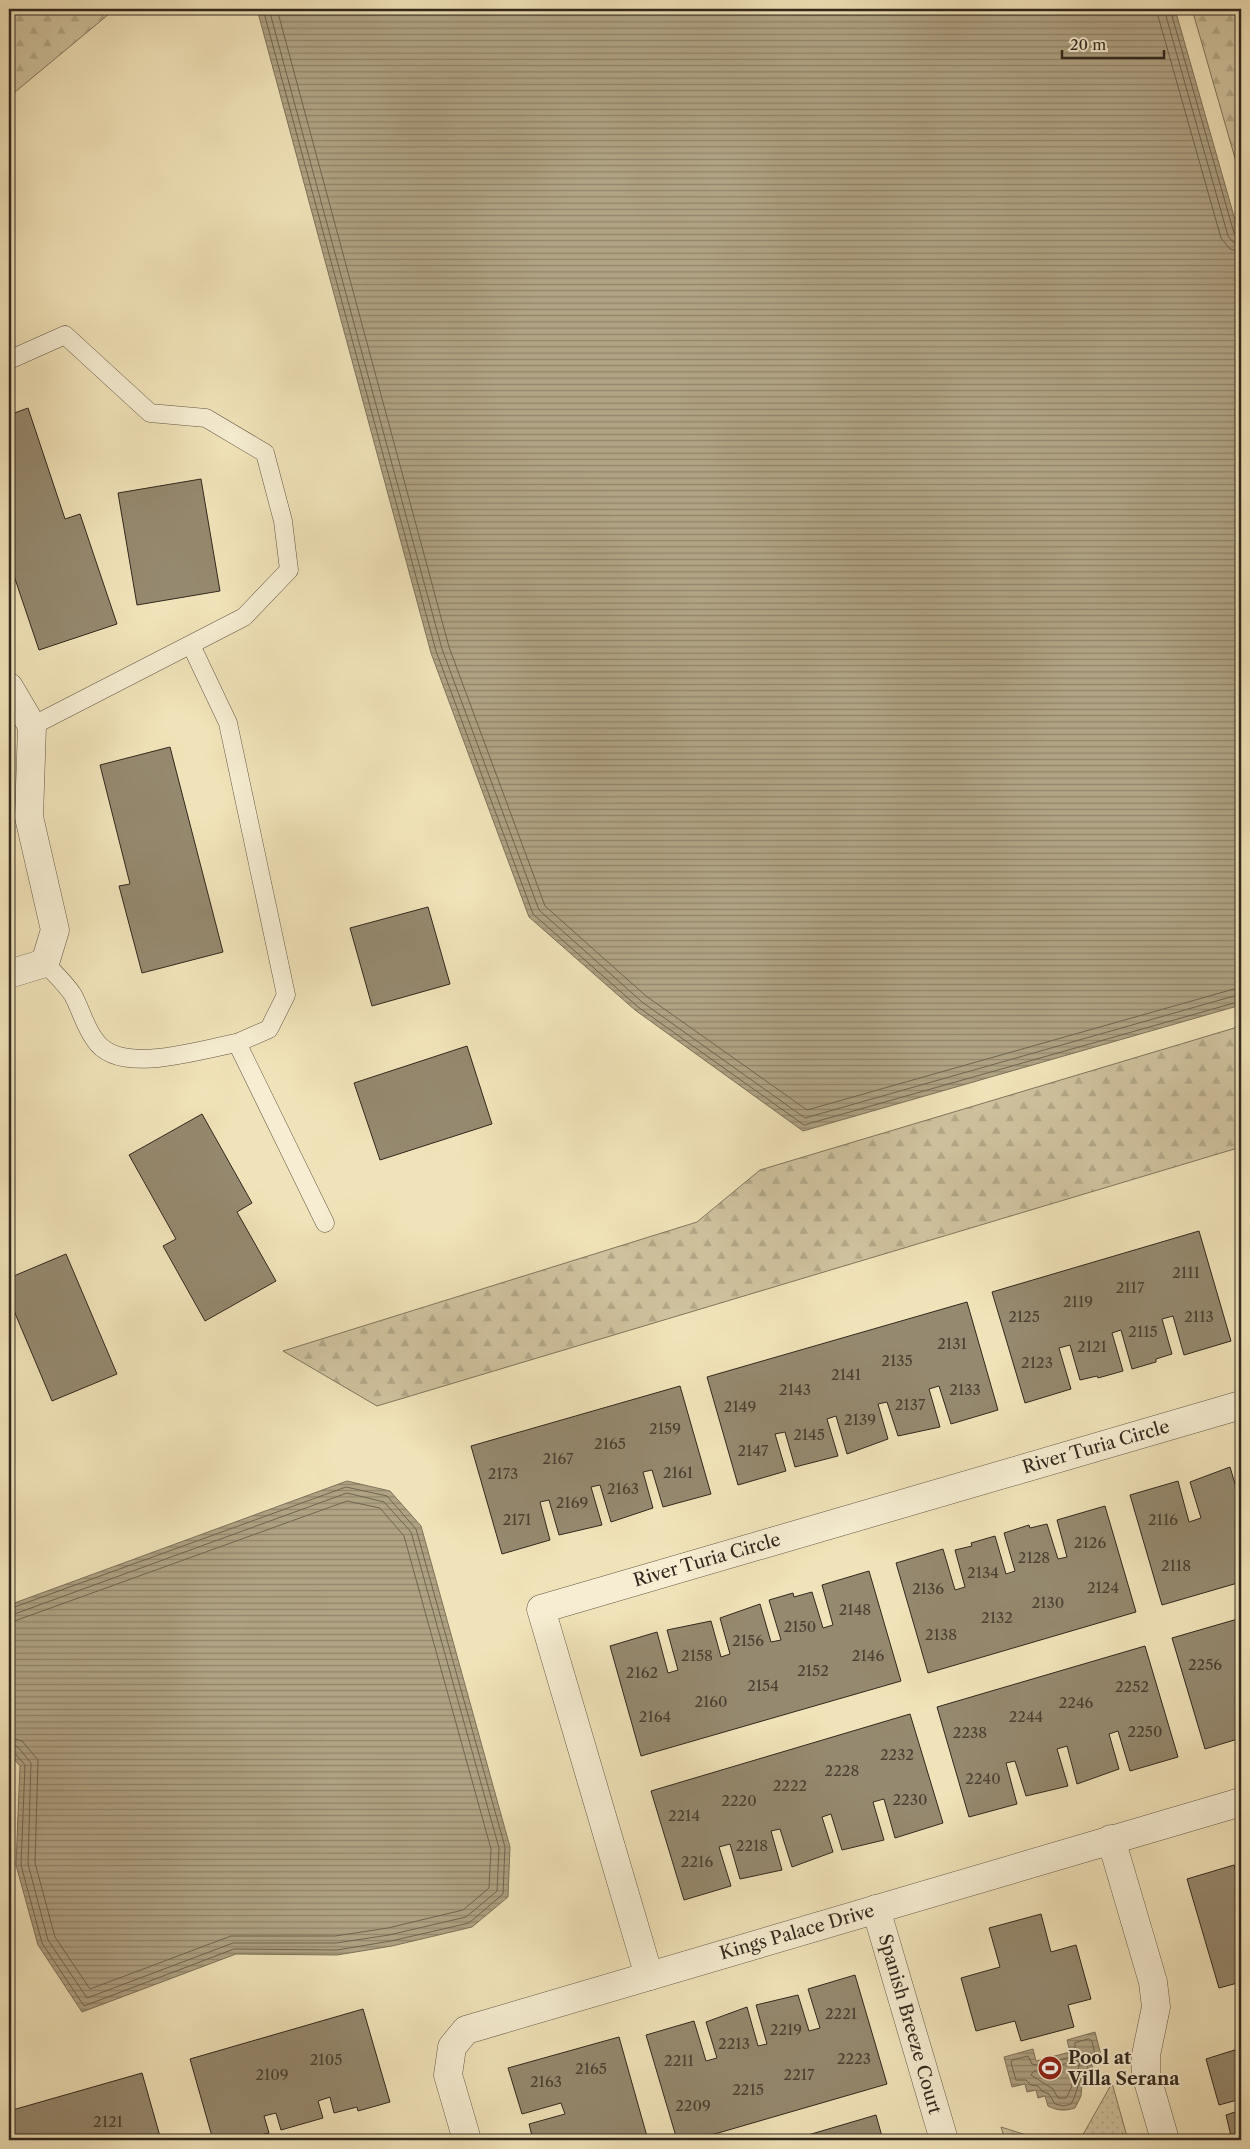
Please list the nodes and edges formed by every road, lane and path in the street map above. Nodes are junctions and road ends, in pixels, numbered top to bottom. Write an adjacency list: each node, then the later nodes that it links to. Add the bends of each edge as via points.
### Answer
1 (9, 360): 2 (lane, via 65,336 150,413 206,418 265,453 284,520 290,570 244,617)
2 (190, 645): 4 (lane); 7 (lane, via 228,723 286,995 269,1029)
3 (9, 687): 4 (street)
4 (32, 726): 5 (street, via 29,817 55,930)
5 (45, 964): 6 (street); 7 (lane, via 73,994 95,1041 107,1053 120,1058 147,1059)
6 (9, 974)
7 (237, 1043): 8 (lane)
8 (325, 1223)
9 (1241, 1404): 13 (street, River Turia Circle, via 541,1609)
10 (1241, 1802): 11 (street, Kings Palace Drive)
11 (1111, 1840): 12 (street, Kings Palace Drive); 16 (street, via 1153,1982 1156,2007 1146,2055 1146,2074)
12 (876, 1908): 13 (street, Kings Palace Drive); 15 (street, Spanish Breeze Court)
13 (649, 1976): 14 (street, Kings Palace Drive, via 466,2030 452,2047 448,2075)
14 (466, 2140)
15 (944, 2140)
16 (1165, 2140)

